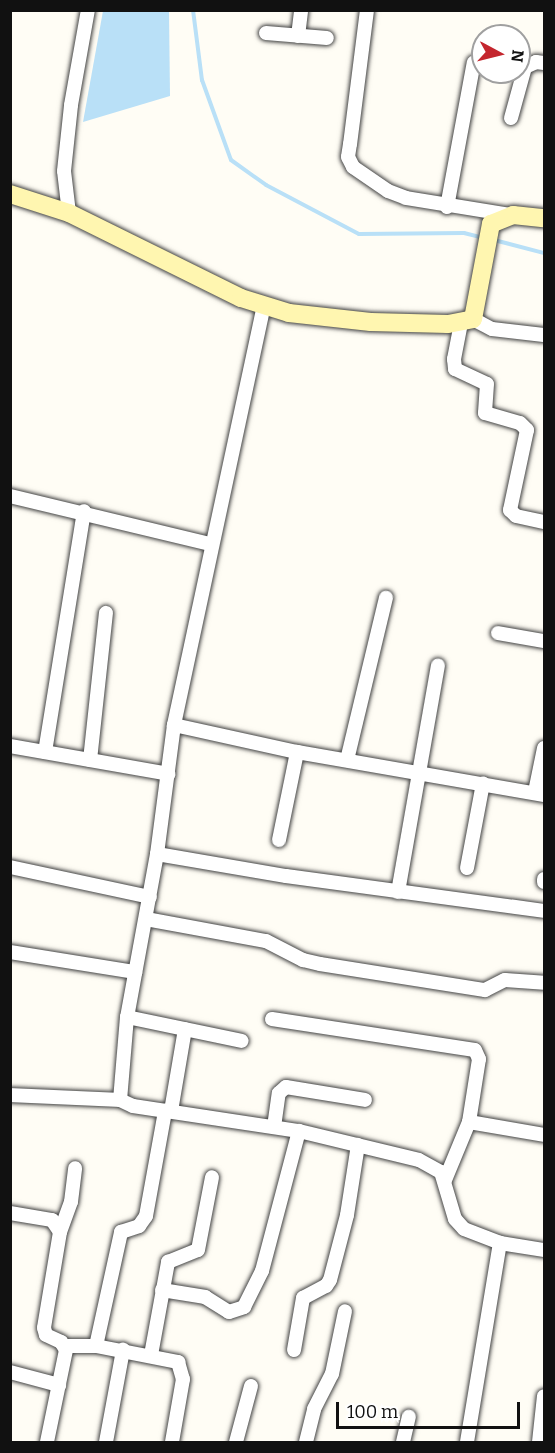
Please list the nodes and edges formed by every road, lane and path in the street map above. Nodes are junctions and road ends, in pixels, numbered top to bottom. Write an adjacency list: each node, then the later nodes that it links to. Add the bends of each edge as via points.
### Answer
1 (88, 10): 12 (street, via 64,171)
2 (301, 10): 5 (street)
3 (367, 10): 11 (street, via 348,157 358,172 388,191)
4 (266, 33): 5 (street)
5 (298, 36): 6 (street)
6 (327, 38)
7 (544, 63): 9 (street, via 525,67)
8 (471, 78): 11 (street)
9 (511, 118)
10 (10, 194): 12 (main road)
11 (447, 207): 13 (street)
12 (69, 213): 15 (main road, via 212,285)
13 (513, 215): 14 (main road); 16 (main road, via 491,224)
14 (544, 218)
15 (264, 306): 16 (main road, via 324,318); 21 (street)
16 (467, 321): 17 (street, via 492,329); 20 (street, via 455,349 455,369 487,384 485,413 520,423 527,430 510,510 516,516)
17 (544, 335)
18 (10, 496): 19 (street)
19 (84, 512): 21 (street); 30 (street)
20 (544, 522)
21 (210, 544): 27 (street)
22 (386, 598): 33 (street)
23 (106, 613): 32 (street)
24 (498, 633): 25 (street)
25 (544, 640)
26 (438, 664): 34 (street)
27 (174, 725): 31 (street); 35 (street)
28 (10, 746): 30 (street)
29 (544, 748): 37 (street)
30 (45, 752): 32 (street)
31 (297, 752): 33 (street); 38 (street)
32 (90, 760): 35 (street)
33 (347, 760): 34 (street)
34 (417, 772): 36 (street); 42 (street)
35 (169, 774): 39 (street)
36 (483, 783): 37 (street); 41 (street)
37 (540, 794)
38 (279, 840)
39 (157, 854): 42 (street); 43 (street)
40 (10, 867): 43 (street)
41 (467, 868)
42 (398, 892): 44 (street)
43 (150, 897): 45 (street)
44 (544, 911)
45 (146, 919): 47 (street); 48 (street, via 274,943 311,963 485,990 505,980)
46 (10, 952): 47 (street)
47 (135, 972): 49 (street)
48 (544, 983)
49 (127, 1017): 51 (street); 54 (street)
50 (272, 1019): 57 (street, via 475,1050 480,1059)
51 (185, 1029): 52 (street); 56 (street)
52 (242, 1041)
53 (10, 1095): 54 (street)
54 (120, 1100): 56 (street)
55 (365, 1100): 58 (street, via 286,1087 279,1093)
56 (168, 1111): 58 (street); 72 (street, via 146,1216 139,1226 121,1232)
57 (469, 1122): 60 (street); 64 (street)
58 (274, 1127): 59 (street)
59 (299, 1131): 61 (street); 69 (street, via 262,1271 244,1307 229,1312 205,1297)
60 (544, 1136)
61 (358, 1145): 64 (street, via 419,1160 441,1172); 74 (street, via 347,1215 330,1280 303,1298)
62 (75, 1168): 66 (street, via 71,1202)
63 (212, 1177): 69 (street, via 198,1250 171,1258)
64 (445, 1180): 67 (street, via 456,1219 475,1235)
65 (10, 1213): 66 (street, via 52,1220)
66 (60, 1232): 71 (street, via 44,1328 46,1335)
67 (500, 1243): 68 (street); 87 (street)
68 (544, 1250)
69 (162, 1290): 75 (street)
70 (345, 1311): 85 (street, via 332,1374 314,1409)
71 (65, 1346): 72 (street); 77 (street)
72 (96, 1346): 73 (street)
73 (123, 1350): 75 (street); 82 (street)
74 (294, 1350)
75 (151, 1355): 83 (street, via 172,1359 183,1368)
76 (10, 1372): 77 (street)
77 (59, 1385): 81 (street)
78 (251, 1386): 84 (street)
79 (544, 1396): 88 (street)
80 (409, 1417): 86 (street)
81 (47, 1443)
82 (106, 1443)
83 (172, 1443)
84 (236, 1443)
85 (306, 1443)
86 (403, 1443)
87 (467, 1443)
88 (539, 1443)

